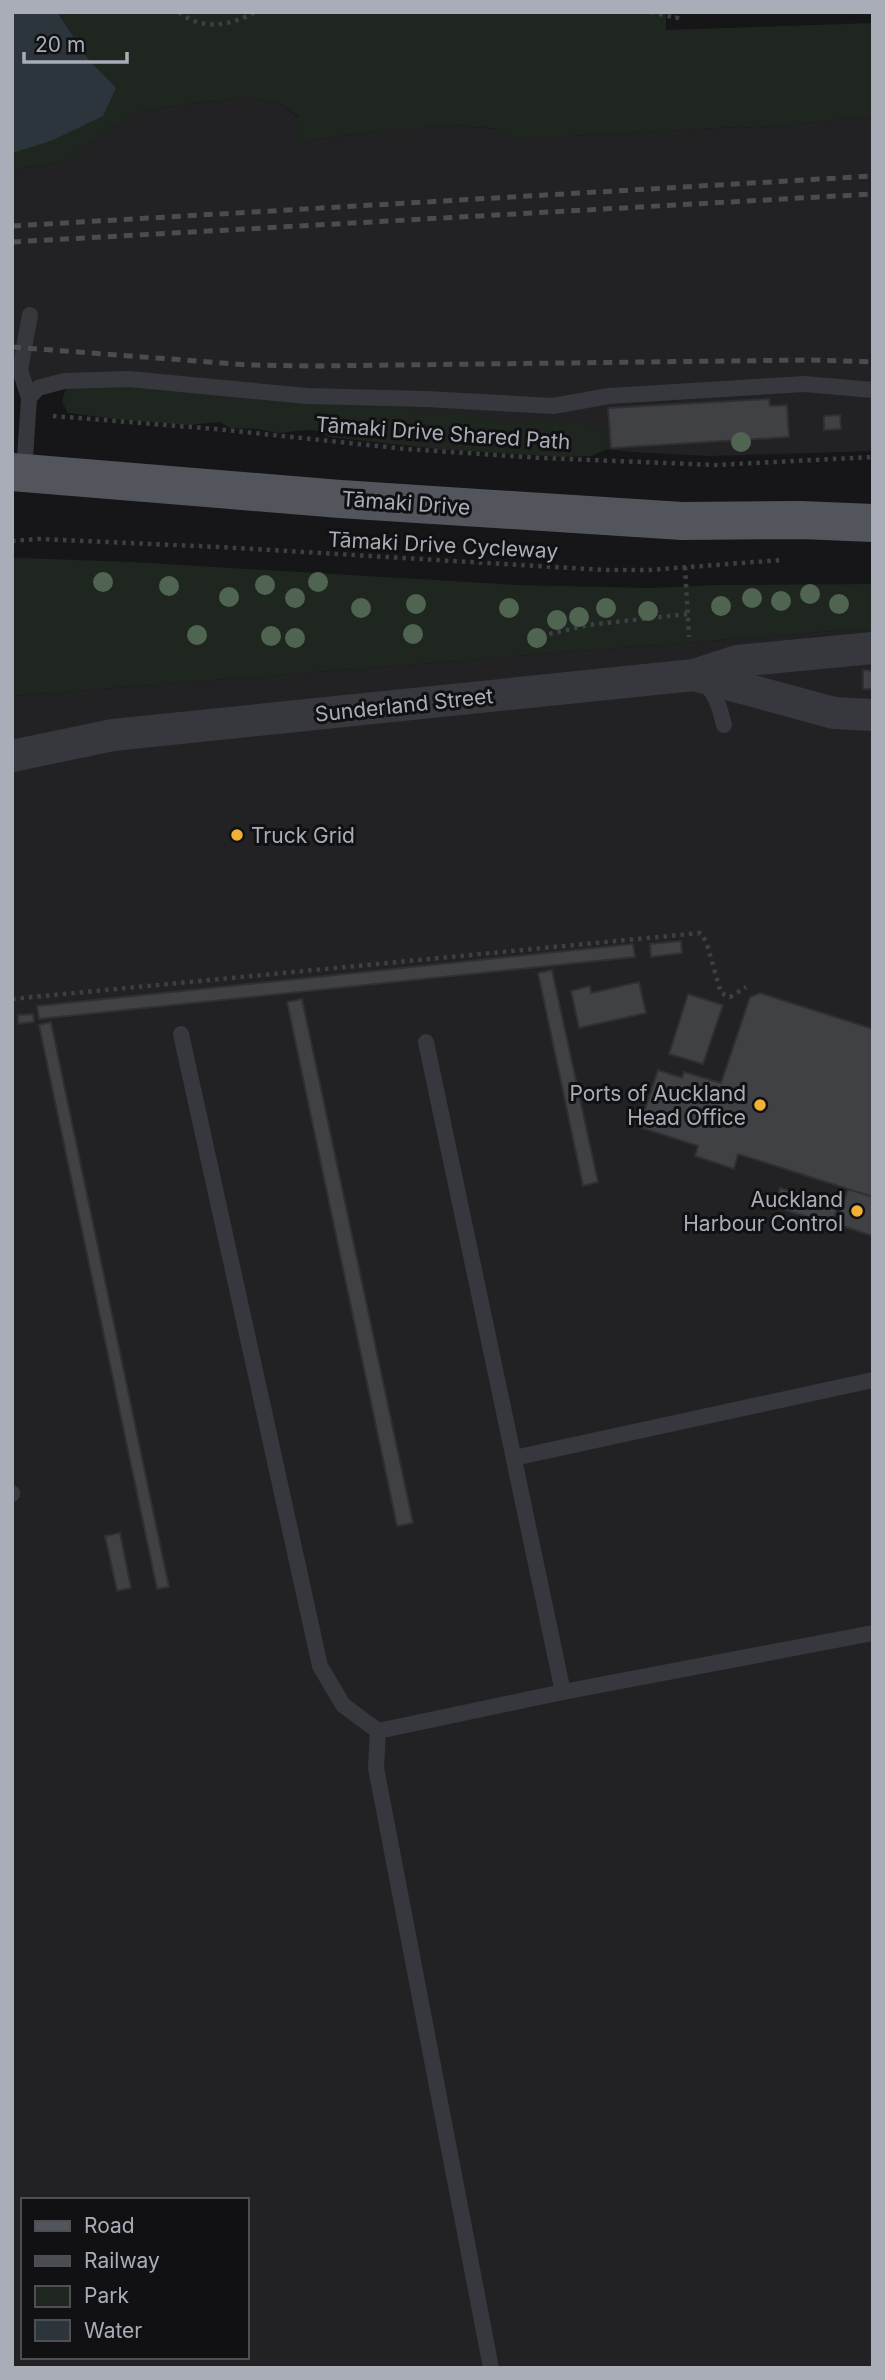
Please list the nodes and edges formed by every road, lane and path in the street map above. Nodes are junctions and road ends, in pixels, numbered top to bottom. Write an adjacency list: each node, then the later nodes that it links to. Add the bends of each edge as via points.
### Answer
1 (179, 12): 2 (path, via 190,22 222,25)
2 (255, 12)
3 (651, 12): 4 (path, via 677,18)
4 (678, 12)
5 (30, 315): 7 (lane, via 20,370)
6 (873, 390): 7 (lane, via 804,384 609,396 553,405 307,396 129,379 64,381 38,388)
7 (29, 397): 8 (lane)
8 (27, 414): 9 (path, Tāmaki Drive Shared Path, via 541,458 716,465); 10 (lane)
9 (873, 457)
10 (18, 472): 12 (main road, Tāmaki Drive, via 681,521)
11 (873, 505): 12 (main road, Tāmaki Drive)
12 (801, 520): 13 (main road, Tāmaki Drive)
13 (873, 523)
14 (12, 541): 16 (path, Tāmaki Drive Cycleway, via 219,547 606,570)
15 (787, 559): 16 (path, Tāmaki Drive Cycleway)
16 (685, 567): 17 (path)
17 (688, 614): 18 (path, via 588,625); 19 (path)
18 (541, 636)
19 (689, 638)
20 (873, 648): 21 (street, Sunderland Street, via 737,661)
21 (694, 676): 22 (street, Sunderland Street); 24 (lane, via 706,684 720,706); 27 (street, Sunderland Street)
22 (834, 713): 23 (street, Sunderland Street); 25 (lane)
23 (873, 715)
24 (724, 725)
25 (873, 725)
26 (12, 734): 27 (street, Sunderland Street)
27 (113, 735): 28 (street, Sunderland Street)
28 (12, 756)
29 (746, 987): 30 (path, via 730,997 721,993 700,933)
30 (12, 999)
31 (181, 1034): 37 (lane, via 320,1666 342,1705)
32 (426, 1042): 34 (lane)
33 (873, 1380): 34 (lane)
34 (514, 1458): 36 (lane)
35 (873, 1633): 36 (lane)
36 (563, 1692): 37 (lane)
37 (378, 1731): 38 (lane, via 376,1768)
38 (491, 2368)

